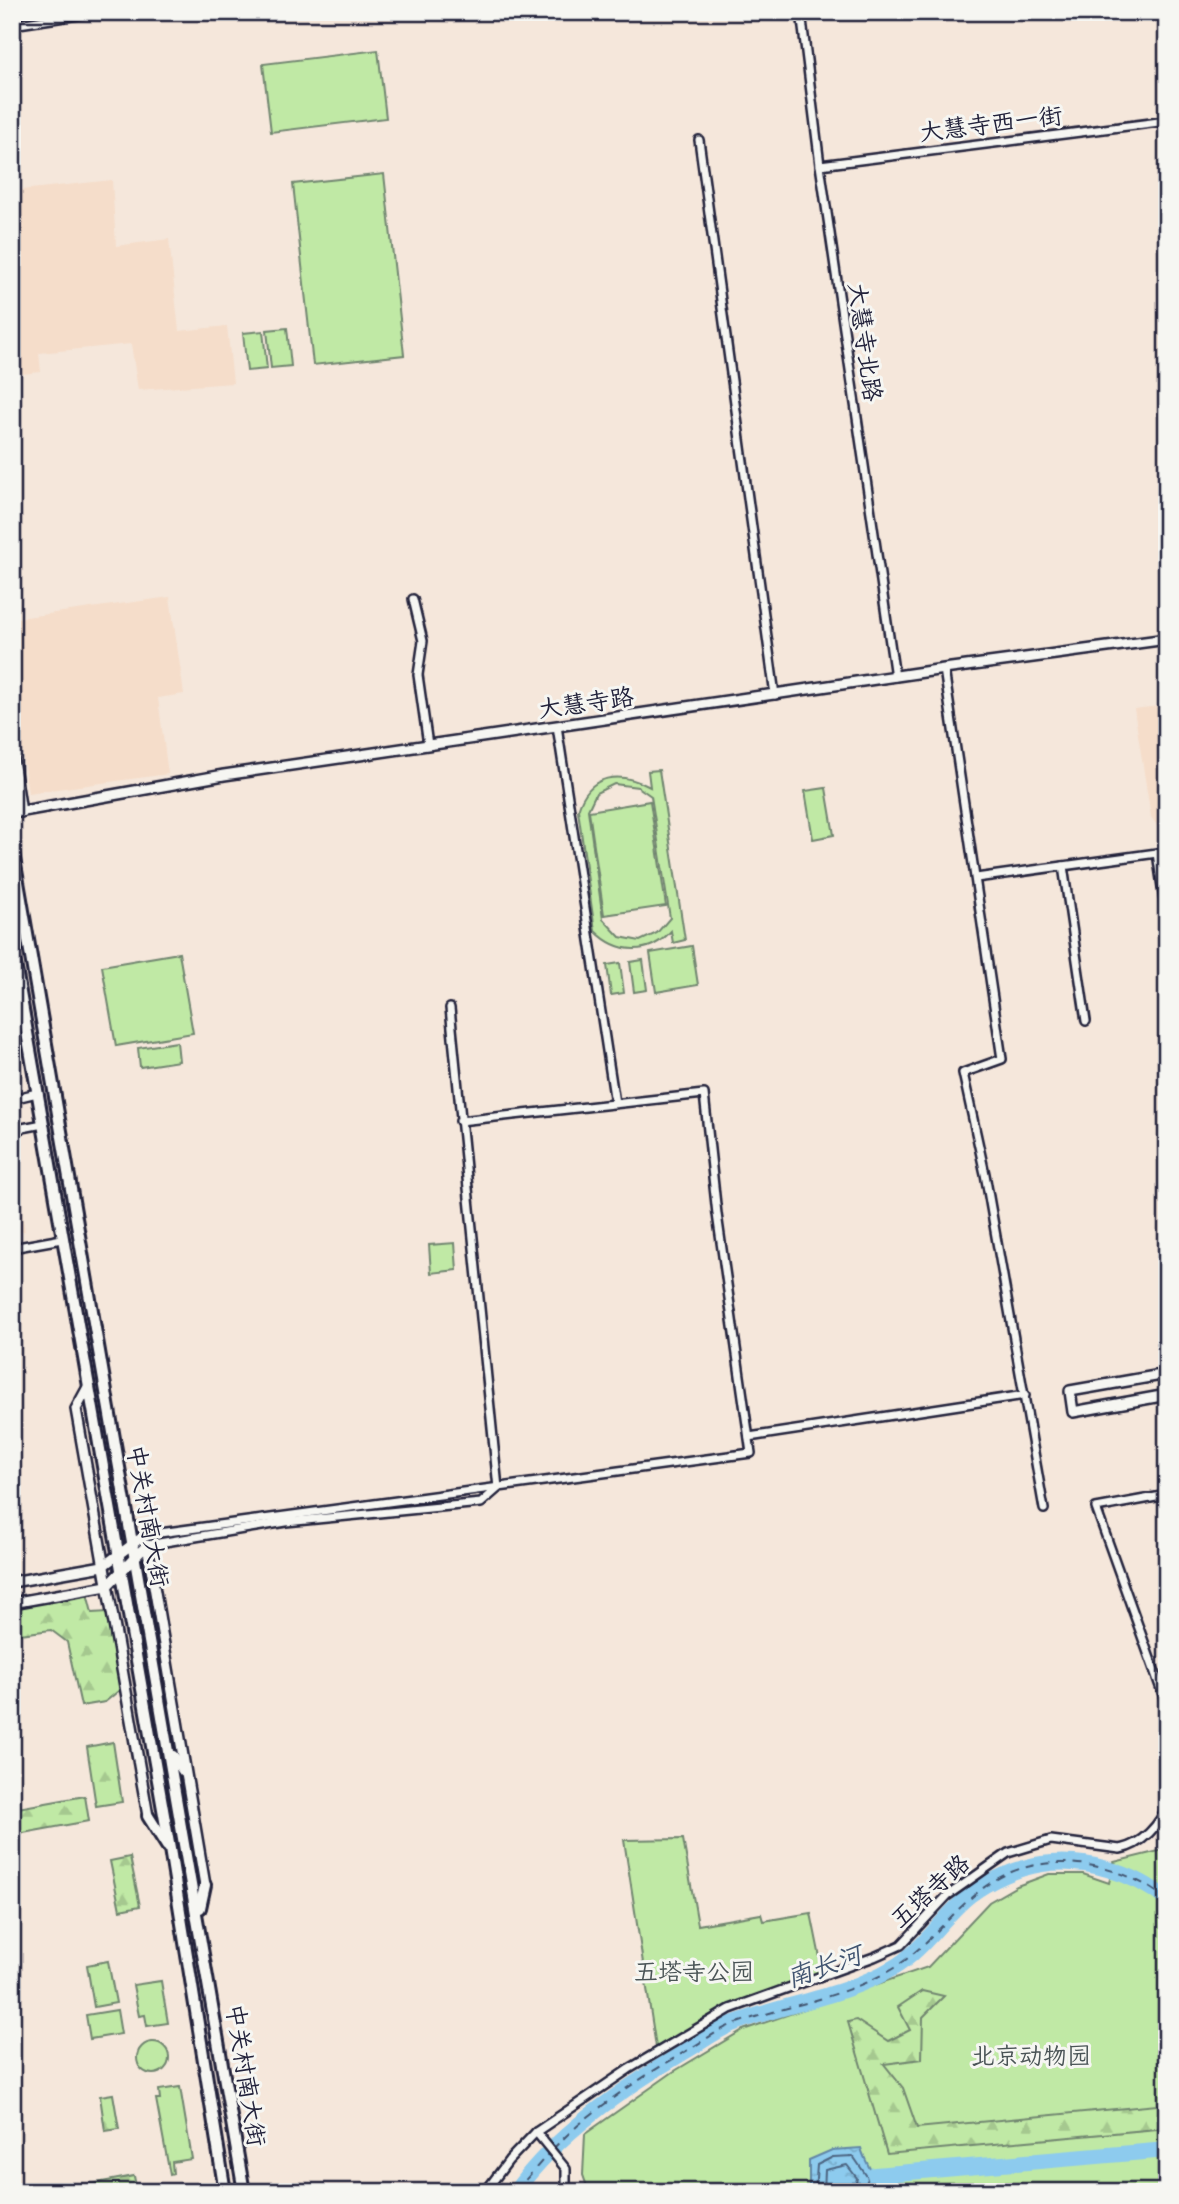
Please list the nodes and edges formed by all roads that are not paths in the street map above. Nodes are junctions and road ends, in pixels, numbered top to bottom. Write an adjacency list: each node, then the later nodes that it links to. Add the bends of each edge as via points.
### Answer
1 (20, 12): 4 (main road)
2 (98, 12): 5 (street)
3 (802, 12): 8 (street, 大慧寺北路)
4 (12, 13)
5 (12, 25)
6 (1167, 121): 8 (street, 大慧寺西一街)
7 (699, 140): 13 (street)
8 (820, 165): 12 (street, 大慧寺北路)
9 (413, 599): 15 (street, via 423,641 418,675)
10 (1167, 639): 11 (street, 大慧寺路)
11 (944, 668): 12 (street, 大慧寺路); 22 (street)
12 (895, 677): 13 (street, 大慧寺路)
13 (775, 695): 14 (street, 大慧寺路)
14 (557, 726): 15 (street, 大慧寺路); 29 (street)
15 (428, 745): 17 (street, 大慧寺路, via 138,788)
16 (12, 753): 17 (street)
17 (17, 813)
18 (12, 847): 44 (main road, 中关村南大街)
19 (1157, 853): 20 (street); 21 (street); 23 (street)
20 (1167, 853)
21 (1063, 866): 22 (street); 26 (street)
22 (976, 878): 37 (street, via 1002,1059 963,1073)
23 (1167, 921)
24 (12, 947): 27 (main road, 中关村南大街)
25 (450, 1008): 30 (street)
26 (1086, 1021)
27 (37, 1093): 28 (street); 31 (main road, 中关村南大街)
28 (12, 1099)
29 (615, 1103): 30 (street); 39 (street, via 704,1094)
30 (460, 1121): 40 (street)
31 (43, 1124): 32 (street); 33 (main road, 中关村南大街)
32 (12, 1130)
33 (62, 1239): 34 (street); 36 (main road, 中关村南大街)
34 (12, 1248)
35 (1167, 1374): 38 (street, via 1070,1391 1073,1412)
36 (88, 1387): 45 (main road, 中关村南大街); 46 (street, 中关村南大街, via 76,1409)
37 (1025, 1395): 39 (street); 42 (street)
38 (1167, 1395)
39 (749, 1437): 40 (street, via 751,1453)
40 (498, 1488): 43 (street); 43 (street, via 481,1503)
41 (1167, 1495): 51 (street, via 1096,1508)
42 (1044, 1508)
43 (146, 1540): 44 (street); 53 (street, 中关村南大街)
44 (133, 1551): 45 (street); 47 (street); 52 (main road, 中关村南大街)
45 (117, 1555): 46 (street); 47 (main road, 中关村南大街)
46 (103, 1566): 48 (street); 49 (street, 中关村南大街)
47 (121, 1570): 49 (street); 56 (main road, 中关村南大街)
48 (12, 1582)
49 (107, 1586): 50 (street); 55 (street, 中关村南大街)
50 (12, 1603)
51 (1167, 1706)
52 (170, 1751): 53 (main road); 58 (main road, 中关村南大街)
53 (184, 1772): 57 (street, 中关村南大街)
54 (1167, 1804): 59 (street, 五塔寺路, via 1148,1834 1130,1847 1051,1840 1008,1853 947,1896 901,1945 730,2009)
55 (148, 1816): 56 (main road)
56 (170, 1849): 60 (main road, 中关村南大街)
57 (205, 1885): 58 (main road)
58 (199, 1918): 61 (main road, 中关村南大街)
59 (536, 2132): 62 (street, 五塔寺路); 63 (street, via 566,2169)
60 (225, 2192)
61 (244, 2192)
62 (485, 2192)
63 (569, 2192)

